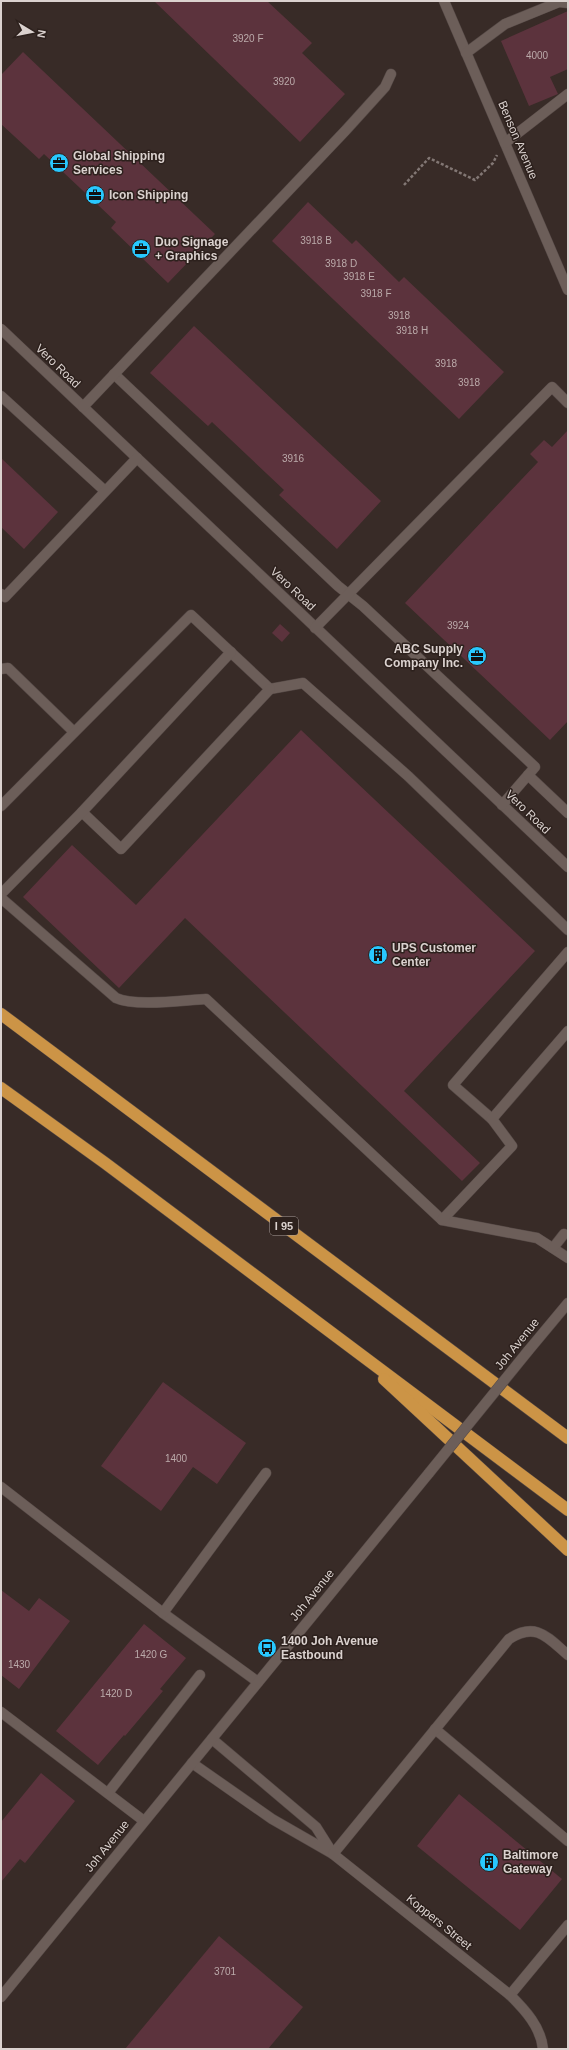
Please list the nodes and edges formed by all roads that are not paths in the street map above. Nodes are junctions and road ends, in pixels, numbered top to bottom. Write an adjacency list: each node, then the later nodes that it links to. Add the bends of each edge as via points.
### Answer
1 (444, 1): 3 (street, Benson Avenue)
2 (568, 3): 3 (street, via 559,2 505,24)
3 (466, 53): 6 (street, Benson Avenue)
4 (391, 74): 9 (street, via 385,87 346,130)
5 (568, 94): 6 (street)
6 (506, 143): 7 (street, Benson Avenue)
7 (568, 290)
8 (1, 329): 12 (street, Vero Road)
9 (114, 374): 12 (street); 16 (street)
10 (1, 396): 14 (street)
11 (568, 403): 16 (street, via 552,387)
12 (83, 407): 13 (street, Vero Road)
13 (136, 458): 14 (street); 17 (street, Vero Road)
14 (105, 491): 15 (street, via 5,597)
15 (1, 594)
16 (348, 594): 17 (street); 22 (street, via 535,767)
17 (316, 628): 23 (street, Vero Road)
18 (231, 652): 20 (street); 21 (street, via 191,615); 25 (street)
19 (1, 670): 21 (street, via 8,668)
20 (270, 689): 25 (street, via 121,849); 30 (street, via 303,682 408,776)
21 (74, 732): 24 (street)
22 (528, 776): 23 (street); 26 (street)
23 (502, 805): 27 (street, Vero Road)
24 (1, 806)
25 (82, 812): 28 (street)
26 (568, 813)
27 (568, 867)
28 (1, 894)
29 (1, 898): 36 (street, via 122,1001 206,999)
30 (568, 930)
31 (568, 952): 35 (street, via 453,1085)
32 (1, 1014): 42 (highway, I 95)
33 (568, 1031): 35 (street)
34 (1, 1088): 41 (highway, via 112,1167)
35 (492, 1119): 36 (street, via 512,1146)
36 (442, 1220): 38 (street, via 537,1238)
37 (564, 1234): 38 (street)
38 (553, 1248): 39 (street)
39 (568, 1258)
40 (568, 1303): 52 (street, Joh Avenue, bridge)
41 (336, 1335): 47 (highway); 48 (highway)
42 (462, 1358): 43 (highway); 44 (highway, I 95)
43 (568, 1431)
44 (568, 1438)
45 (266, 1473): 49 (street)
46 (1, 1487): 49 (street)
47 (568, 1510)
48 (568, 1550)
49 (163, 1613): 52 (street)
50 (568, 1655): 54 (street, via 536,1631 515,1634)
51 (200, 1675): 57 (street)
52 (258, 1682): 55 (street, Joh Avenue)
53 (1, 1712): 57 (street)
54 (435, 1729): 59 (street); 60 (street)
55 (212, 1739): 56 (street, Joh Avenue); 60 (street, Koppers Street, via 316,1827)
56 (192, 1763): 58 (street, Joh Avenue); 60 (street, Koppers Street, via 272,1819)
57 (108, 1793): 58 (street)
58 (144, 1821): 63 (street, Joh Avenue)
59 (568, 1841)
60 (333, 1854): 62 (street, Koppers Street)
61 (568, 1925): 62 (street)
62 (510, 1995): 64 (street, Koppers Street, via 528,2012)
63 (1, 1997)
64 (543, 2049)

